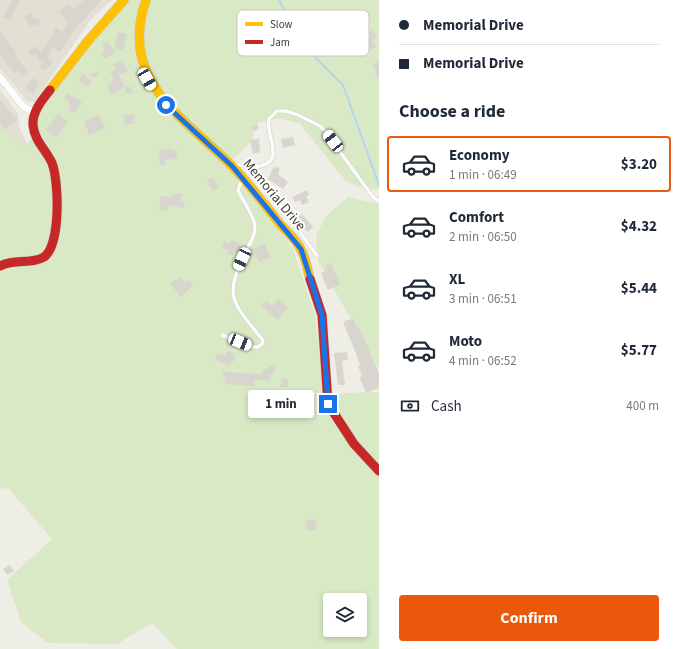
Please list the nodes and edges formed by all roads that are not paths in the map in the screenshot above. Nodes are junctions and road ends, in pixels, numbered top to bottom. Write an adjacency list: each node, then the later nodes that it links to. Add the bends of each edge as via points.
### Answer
1 (124, 0): 4 (street, via 83,44)
2 (145, 1): 5 (street, Memorial Drive, via 140,20 139,45 147,79 166,105)
3 (0, 77): 4 (street, via 22,105)
4 (35, 114): 10 (street, via 33,127 53,166 57,182 57,211 51,248 37,260 11,260)
5 (232, 166): 6 (lane, via 236,164); 7 (street, Memorial Drive)
6 (250, 167): 8 (lane, via 266,163 274,154 268,125 270,115 280,110 292,112 325,131 373,197); 9 (lane)
7 (242, 178): 11 (lane, via 238,190 253,220 255,230 235,276 232,293 240,312 263,342 260,346 253,347); 12 (street, Memorial Drive, via 301,249 322,315 328,404 354,444)
8 (379, 201)
9 (317, 256)
10 (0, 266)
11 (222, 335)
12 (379, 470)

